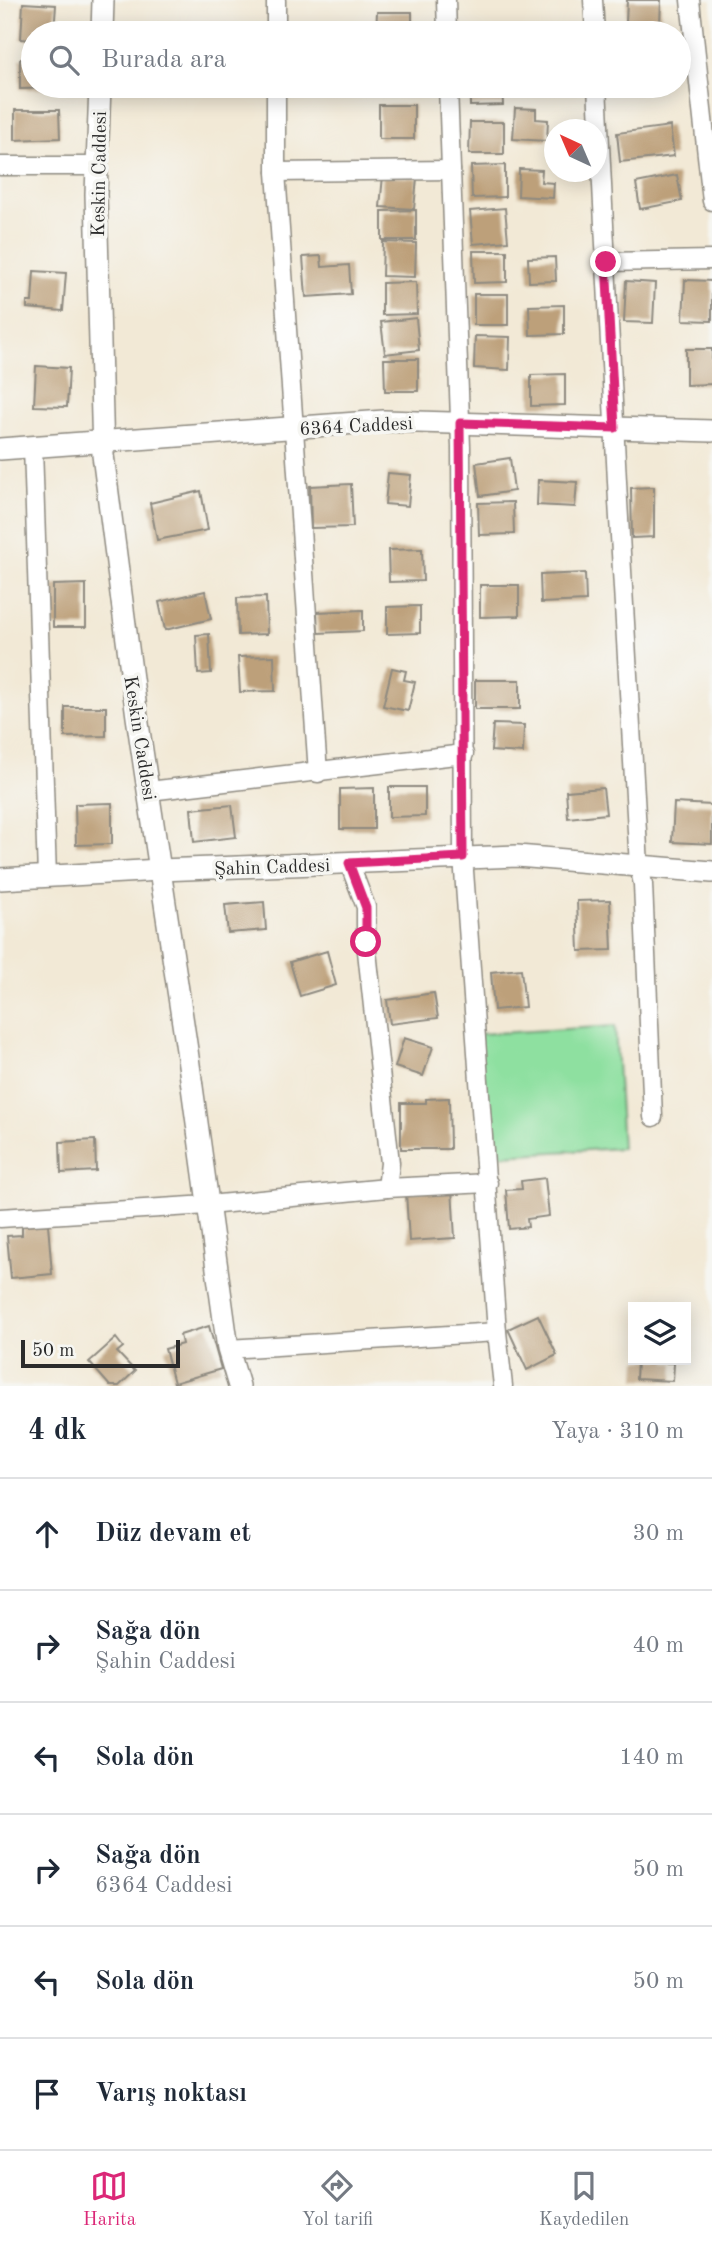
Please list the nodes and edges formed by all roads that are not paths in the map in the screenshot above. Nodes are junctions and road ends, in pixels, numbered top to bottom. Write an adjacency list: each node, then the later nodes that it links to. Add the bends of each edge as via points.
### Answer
1 (103, 0): 6 (street)
2 (276, 0): 7 (street)
3 (446, 0): 8 (street)
4 (593, 0): 9 (street)
5 (690, 0): 18 (street)
6 (102, 21)
7 (276, 21)
8 (447, 21)
9 (594, 21)
10 (99, 98): 15 (street, Keskin Caddesi)
11 (276, 98): 17 (street)
12 (449, 98): 16 (street)
13 (598, 98): 20 (street)
14 (0, 166): 15 (street)
15 (96, 166): 25 (street, Keskin Caddesi)
16 (451, 170): 17 (street); 21 (street)
17 (276, 172): 22 (street)
18 (712, 201)
19 (712, 260): 20 (street)
20 (606, 262): 23 (street)
21 (460, 423): 22 (street, 6364 Caddesi, via 384,421); 23 (street, 6364 Caddesi); 28 (street)
22 (293, 428): 25 (street, 6364 Caddesi); 29 (street)
23 (615, 428): 24 (street, 6364 Caddesi); 33 (street)
24 (712, 431)
25 (103, 442): 26 (street, 6364 Caddesi); 30 (street, Keskin Caddesi)
26 (33, 447): 27 (street, 6364 Caddesi); 36 (street)
27 (0, 449)
28 (464, 754): 29 (street); 31 (street)
29 (318, 773): 30 (street)
30 (149, 790): 34 (street, Keskin Caddesi)
31 (463, 857): 32 (street, Şahin Caddesi); 33 (street, Şahin Caddesi, via 517,856); 39 (street)
32 (349, 863): 34 (street, Şahin Caddesi); 40 (street, via 366,908 390,1163)
33 (639, 866): 35 (street, Şahin Caddesi); 38 (street)
34 (160, 870): 36 (street, Şahin Caddesi); 41 (street, Keskin Caddesi)
35 (712, 872)
36 (47, 877): 37 (street, Şahin Caddesi)
37 (0, 880)
38 (653, 1116)
39 (488, 1183): 40 (street); 43 (street)
40 (387, 1188): 41 (street)
41 (208, 1205): 42 (street); 44 (street, Keskin Caddesi)
42 (0, 1218)
43 (497, 1332): 44 (street); 46 (street)
44 (228, 1349): 45 (street, Keskin Caddesi)
45 (239, 1386)
46 (503, 1386)

